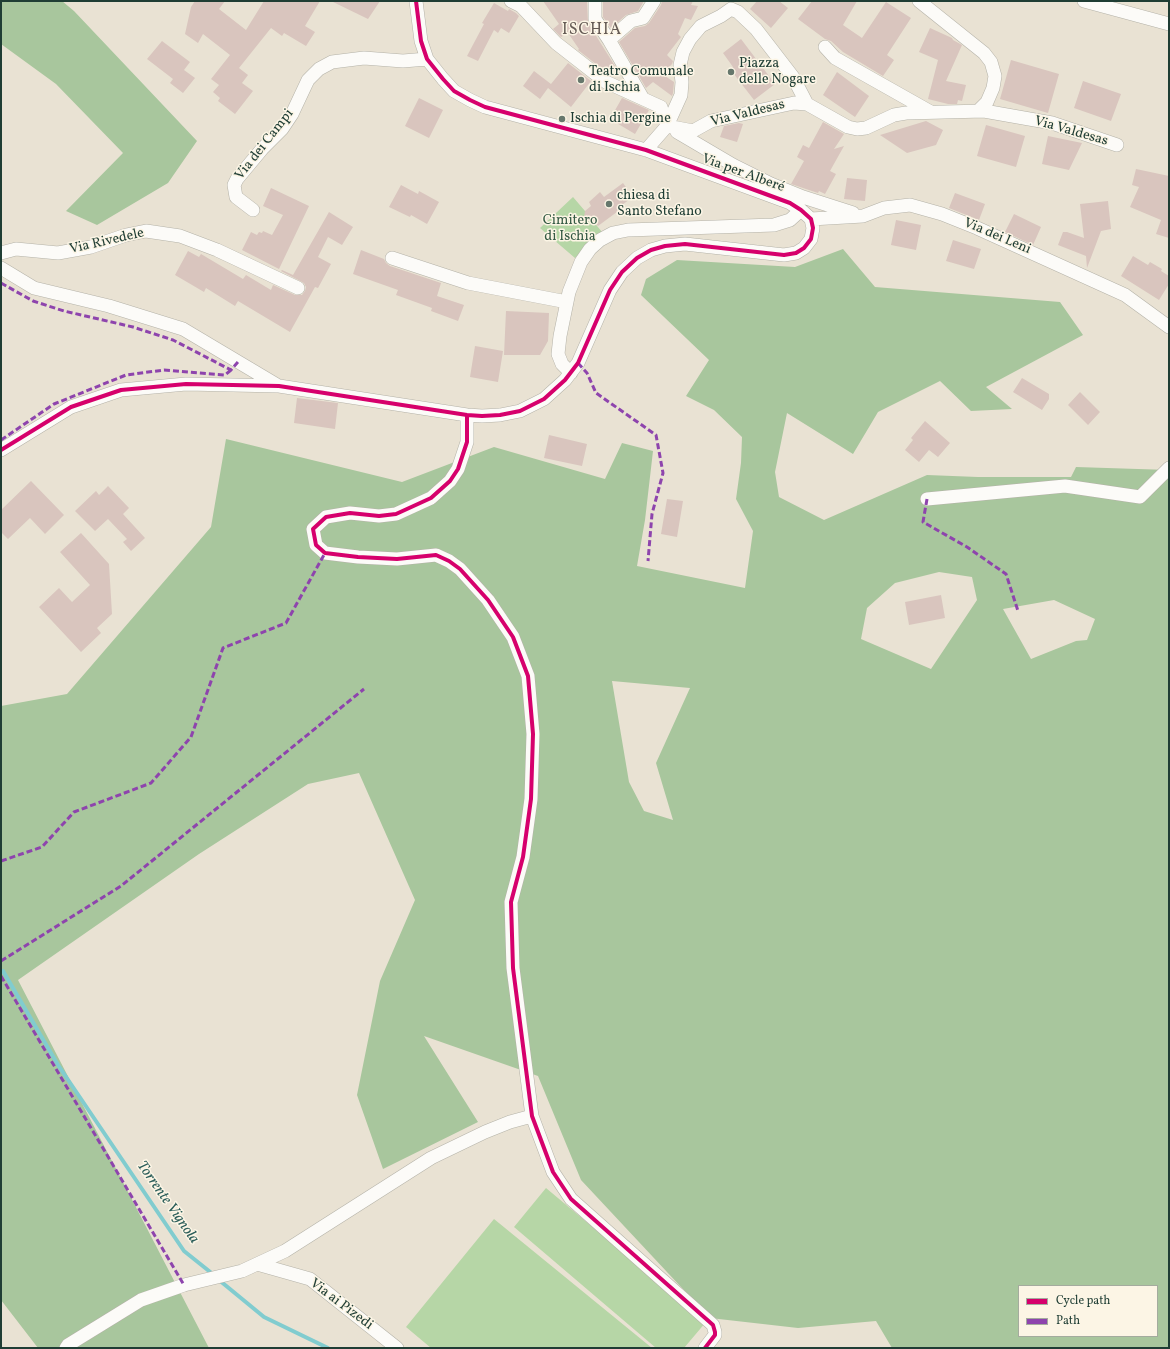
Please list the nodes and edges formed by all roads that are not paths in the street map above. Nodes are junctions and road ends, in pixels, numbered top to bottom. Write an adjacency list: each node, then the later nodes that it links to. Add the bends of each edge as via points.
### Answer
1 (416, 1): 10 (street, Via per Alberé)
2 (595, 1): 8 (street, via 595,19)
3 (654, 1): 8 (street, via 643,18 631,21)
4 (919, 1): 13 (street, via 984,53 991,62 996,76 993,88 987,102)
5 (1084, 1): 7 (street)
6 (519, 3): 11 (street, via 556,42 606,82)
7 (1169, 24)
8 (609, 40): 11 (street)
9 (825, 47): 14 (street, via 835,58)
10 (427, 59): 17 (street, Via per Alberé, via 454,91 485,107); 18 (street, Via dei Campi, via 403,61 364,58 332,62 319,69 308,80 292,114 282,128 237,179 234,191 236,196)
11 (642, 98): 15 (street, via 661,107)
12 (807, 104): 14 (street, Via Valdesas, via 848,127 857,129 866,128 894,115); 15 (street, Via Valdesas, via 794,103 711,121 693,131); 15 (street, Via Valdesas, via 793,77 756,29 733,9 701,26 683,52 680,65 681,95)
13 (978, 111): 14 (street, Via Valdesas); 16 (street, Via Valdesas, via 1052,123)
14 (931, 112)
15 (667, 126): 17 (street); 20 (street, via 771,184 832,208)
16 (1116, 145)
17 (646, 150): 19 (street, Via per Alberé, via 790,203)
18 (253, 210)
19 (801, 210): 21 (street, Via per Alberé); 26 (street, via 790,220 774,225 628,230 613,233 590,249 581,262)
20 (863, 216): 21 (street, Via dei Leni); 27 (street, Via dei Leni, via 884,208 910,204 942,214 1089,277 1125,295)
21 (811, 219): 28 (street, via 811,239 796,253 784,255 685,244 651,250 637,258 622,272 610,290 578,363)
22 (1, 252): 25 (street, Via Rivedele, via 16,249 58,253 91,247 146,231 180,236)
23 (392, 258): 26 (street, via 468,283)
24 (1, 268): 29 (street, via 34,288 109,306 183,329)
25 (298, 288)
26 (567, 302): 28 (street, via 558,354 562,364)
27 (1169, 327)
28 (571, 373): 30 (street, via 554,392 520,411 500,415)
29 (278, 386): 30 (street); 31 (street, via 186,384 121,390 71,407)
30 (467, 415): 34 (street, via 467,442 458,469 450,481 431,498 396,514 379,516 350,513 326,517 313,529 316,545 325,553 396,559 436,555 449,561 460,569 492,606 513,637 528,676 534,734 531,799 523,857 511,902 513,968)
31 (1, 450)
32 (1169, 468): 33 (street, via 1140,497 1065,486)
33 (927, 499)
34 (532, 1116): 35 (street, via 485,1132 431,1158 285,1251); 38 (street, via 553,1172 571,1199 714,1325 715,1335)
35 (258, 1264): 36 (street, via 141,1300); 37 (street, Via ai Pizedi, via 310,1279)
36 (66, 1348)
37 (398, 1348)
38 (705, 1348)

